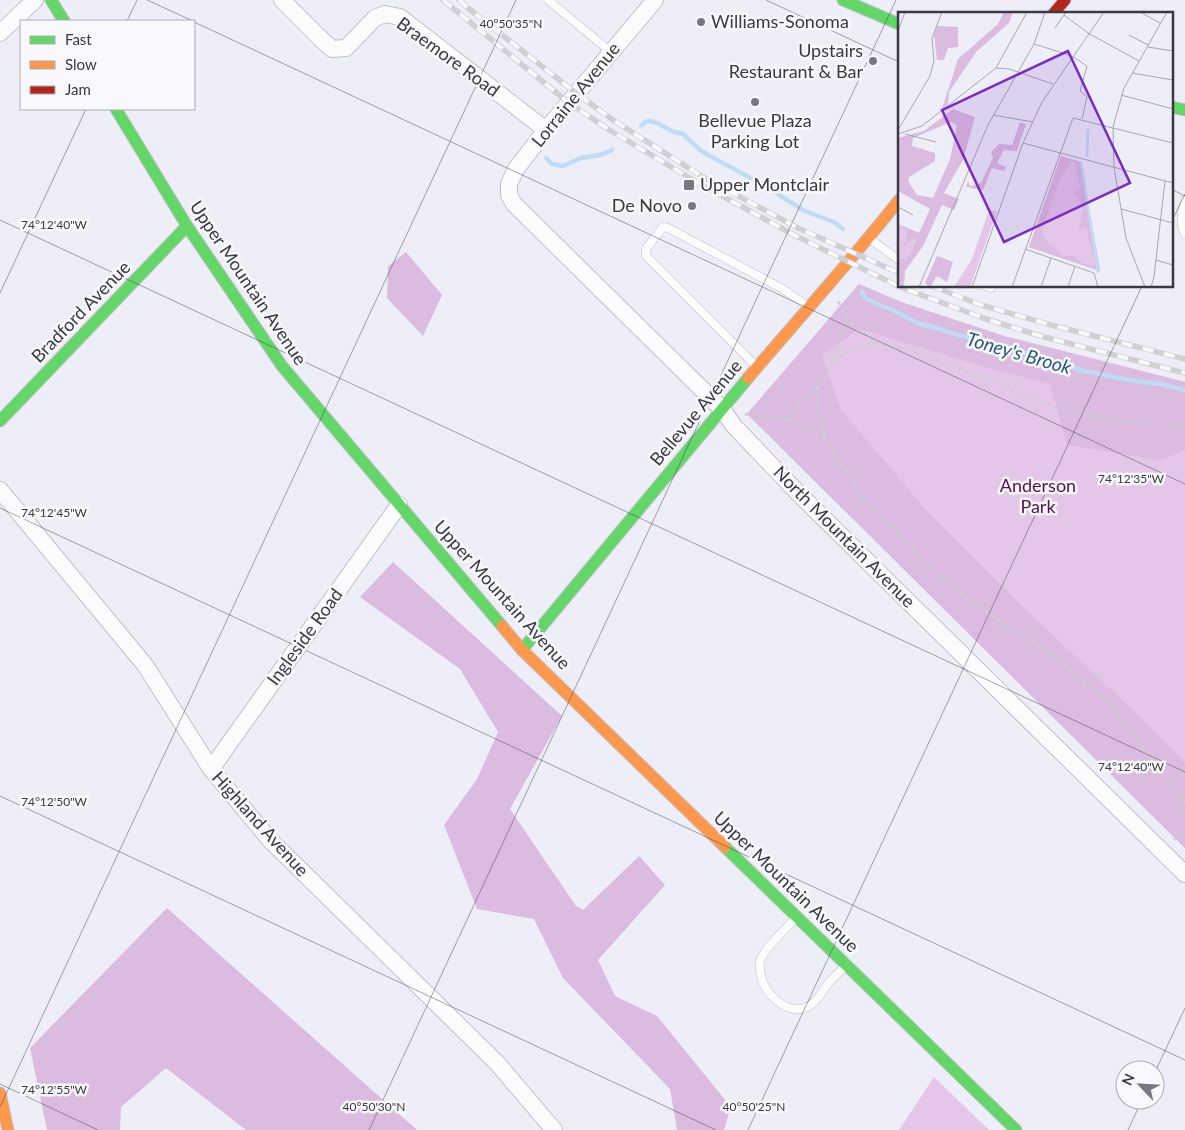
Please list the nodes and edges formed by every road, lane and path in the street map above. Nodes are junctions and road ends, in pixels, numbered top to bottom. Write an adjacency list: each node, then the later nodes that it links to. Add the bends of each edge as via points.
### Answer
1 (35, 0): 11 (street)
2 (51, 0): 9 (street)
3 (282, 0): 16 (street, Braemore Road, via 332,48 346,48 375,18 386,14 400,17)
4 (548, 0): 12 (lane)
5 (655, 0): 12 (street, Lorraine Avenue)
6 (843, 0): 10 (street)
7 (1064, 0): 8 (street)
8 (1055, 12)
9 (63, 20)
10 (898, 24)
11 (0, 33)
12 (611, 52): 16 (street, Lorraine Avenue)
13 (1172, 107): 15 (street)
14 (117, 110): 20 (street, Upper Mountain Avenue)
15 (1185, 110)
16 (546, 130): 17 (street, Lorraine Avenue, via 516,169 509,184)
17 (509, 195): 31 (street, North Mountain Avenue, via 514,204)
18 (1185, 200): 21 (lane, via 1181,223)
19 (898, 201): 22 (street, Bellevue Avenue)
20 (187, 226): 33 (street, Bradford Avenue); 38 (street, Upper Mountain Avenue, via 282,366)
21 (1185, 234)
22 (868, 238): 23 (lane); 25 (street, Bellevue Avenue)
23 (898, 259)
24 (838, 301): 26 (path)
25 (809, 306): 29 (street, Bellevue Avenue); 29 (lane, via 782,288 663,227 646,249 646,256)
26 (847, 319): 27 (path); 28 (path)
27 (874, 342): 28 (path, via 856,347); 35 (path, via 912,351 1069,410 1116,420)
28 (834, 360): 30 (path)
29 (757, 368): 31 (street, Bellevue Avenue)
30 (818, 386): 32 (path, via 800,403); 36 (path)
31 (722, 409): 34 (street, North Mountain Avenue); 39 (street, Bellevue Avenue)
32 (790, 420): 34 (path, via 747,414); 36 (path)
33 (0, 422)
34 (734, 426): 43 (street, North Mountain Avenue)
35 (1185, 427)
36 (826, 440): 41 (path, via 865,501 903,540 971,601 1038,644 1106,700)
37 (0, 490): 40 (street, Highland Avenue, via 144,665)
38 (399, 505): 39 (street, Upper Mountain Avenue); 40 (street, Ingleside Road)
39 (522, 650): 44 (street, Upper Mountain Avenue)
40 (211, 769): 48 (street, Highland Avenue, via 270,840 497,1063)
41 (1185, 800): 42 (path, via 1176,822 1174,839)
42 (1185, 836)
43 (1185, 874)
44 (797, 916): 45 (street, Upper Mountain Avenue); 45 (lane, via 761,959 763,982 778,1002 788,1008 808,1007)
45 (846, 965): 49 (street, Upper Mountain Avenue)
46 (0, 1092): 47 (street)
47 (8, 1130)
48 (554, 1130)
49 (1016, 1130)

